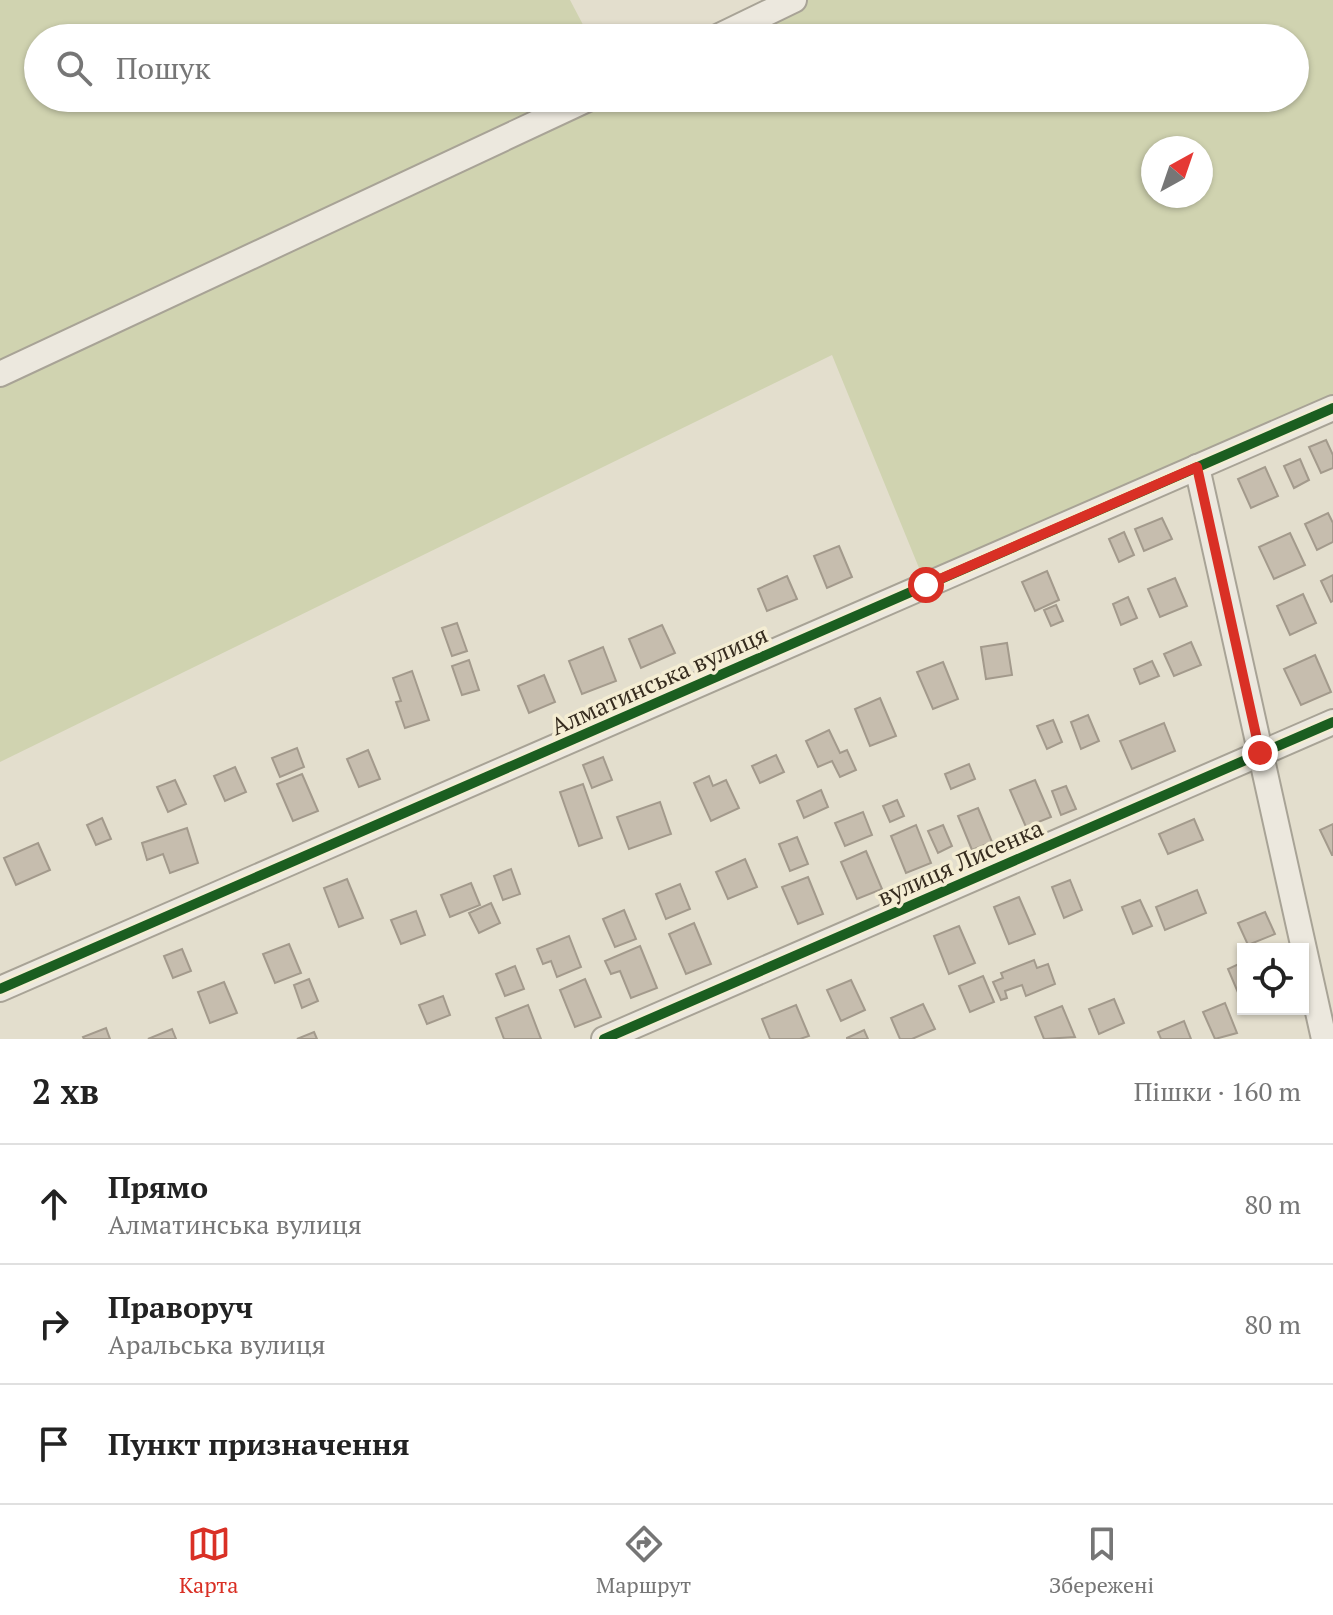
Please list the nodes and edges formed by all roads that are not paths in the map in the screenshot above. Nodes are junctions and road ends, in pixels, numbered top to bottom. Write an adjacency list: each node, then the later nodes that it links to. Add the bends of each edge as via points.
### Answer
1 (794, 0): 2 (street)
2 (744, 24)
3 (560, 112): 4 (street)
4 (0, 374)
5 (1333, 408): 6 (street, Алматинська вулиця)
6 (1197, 467): 8 (street); 9 (street, Алматинська вулиця)
7 (1333, 722): 8 (street, вулиця Лисенка)
8 (1260, 753): 10 (street, вулиця Лисенка); 11 (street)
9 (0, 989)
10 (604, 1039)
11 (1324, 1039)

